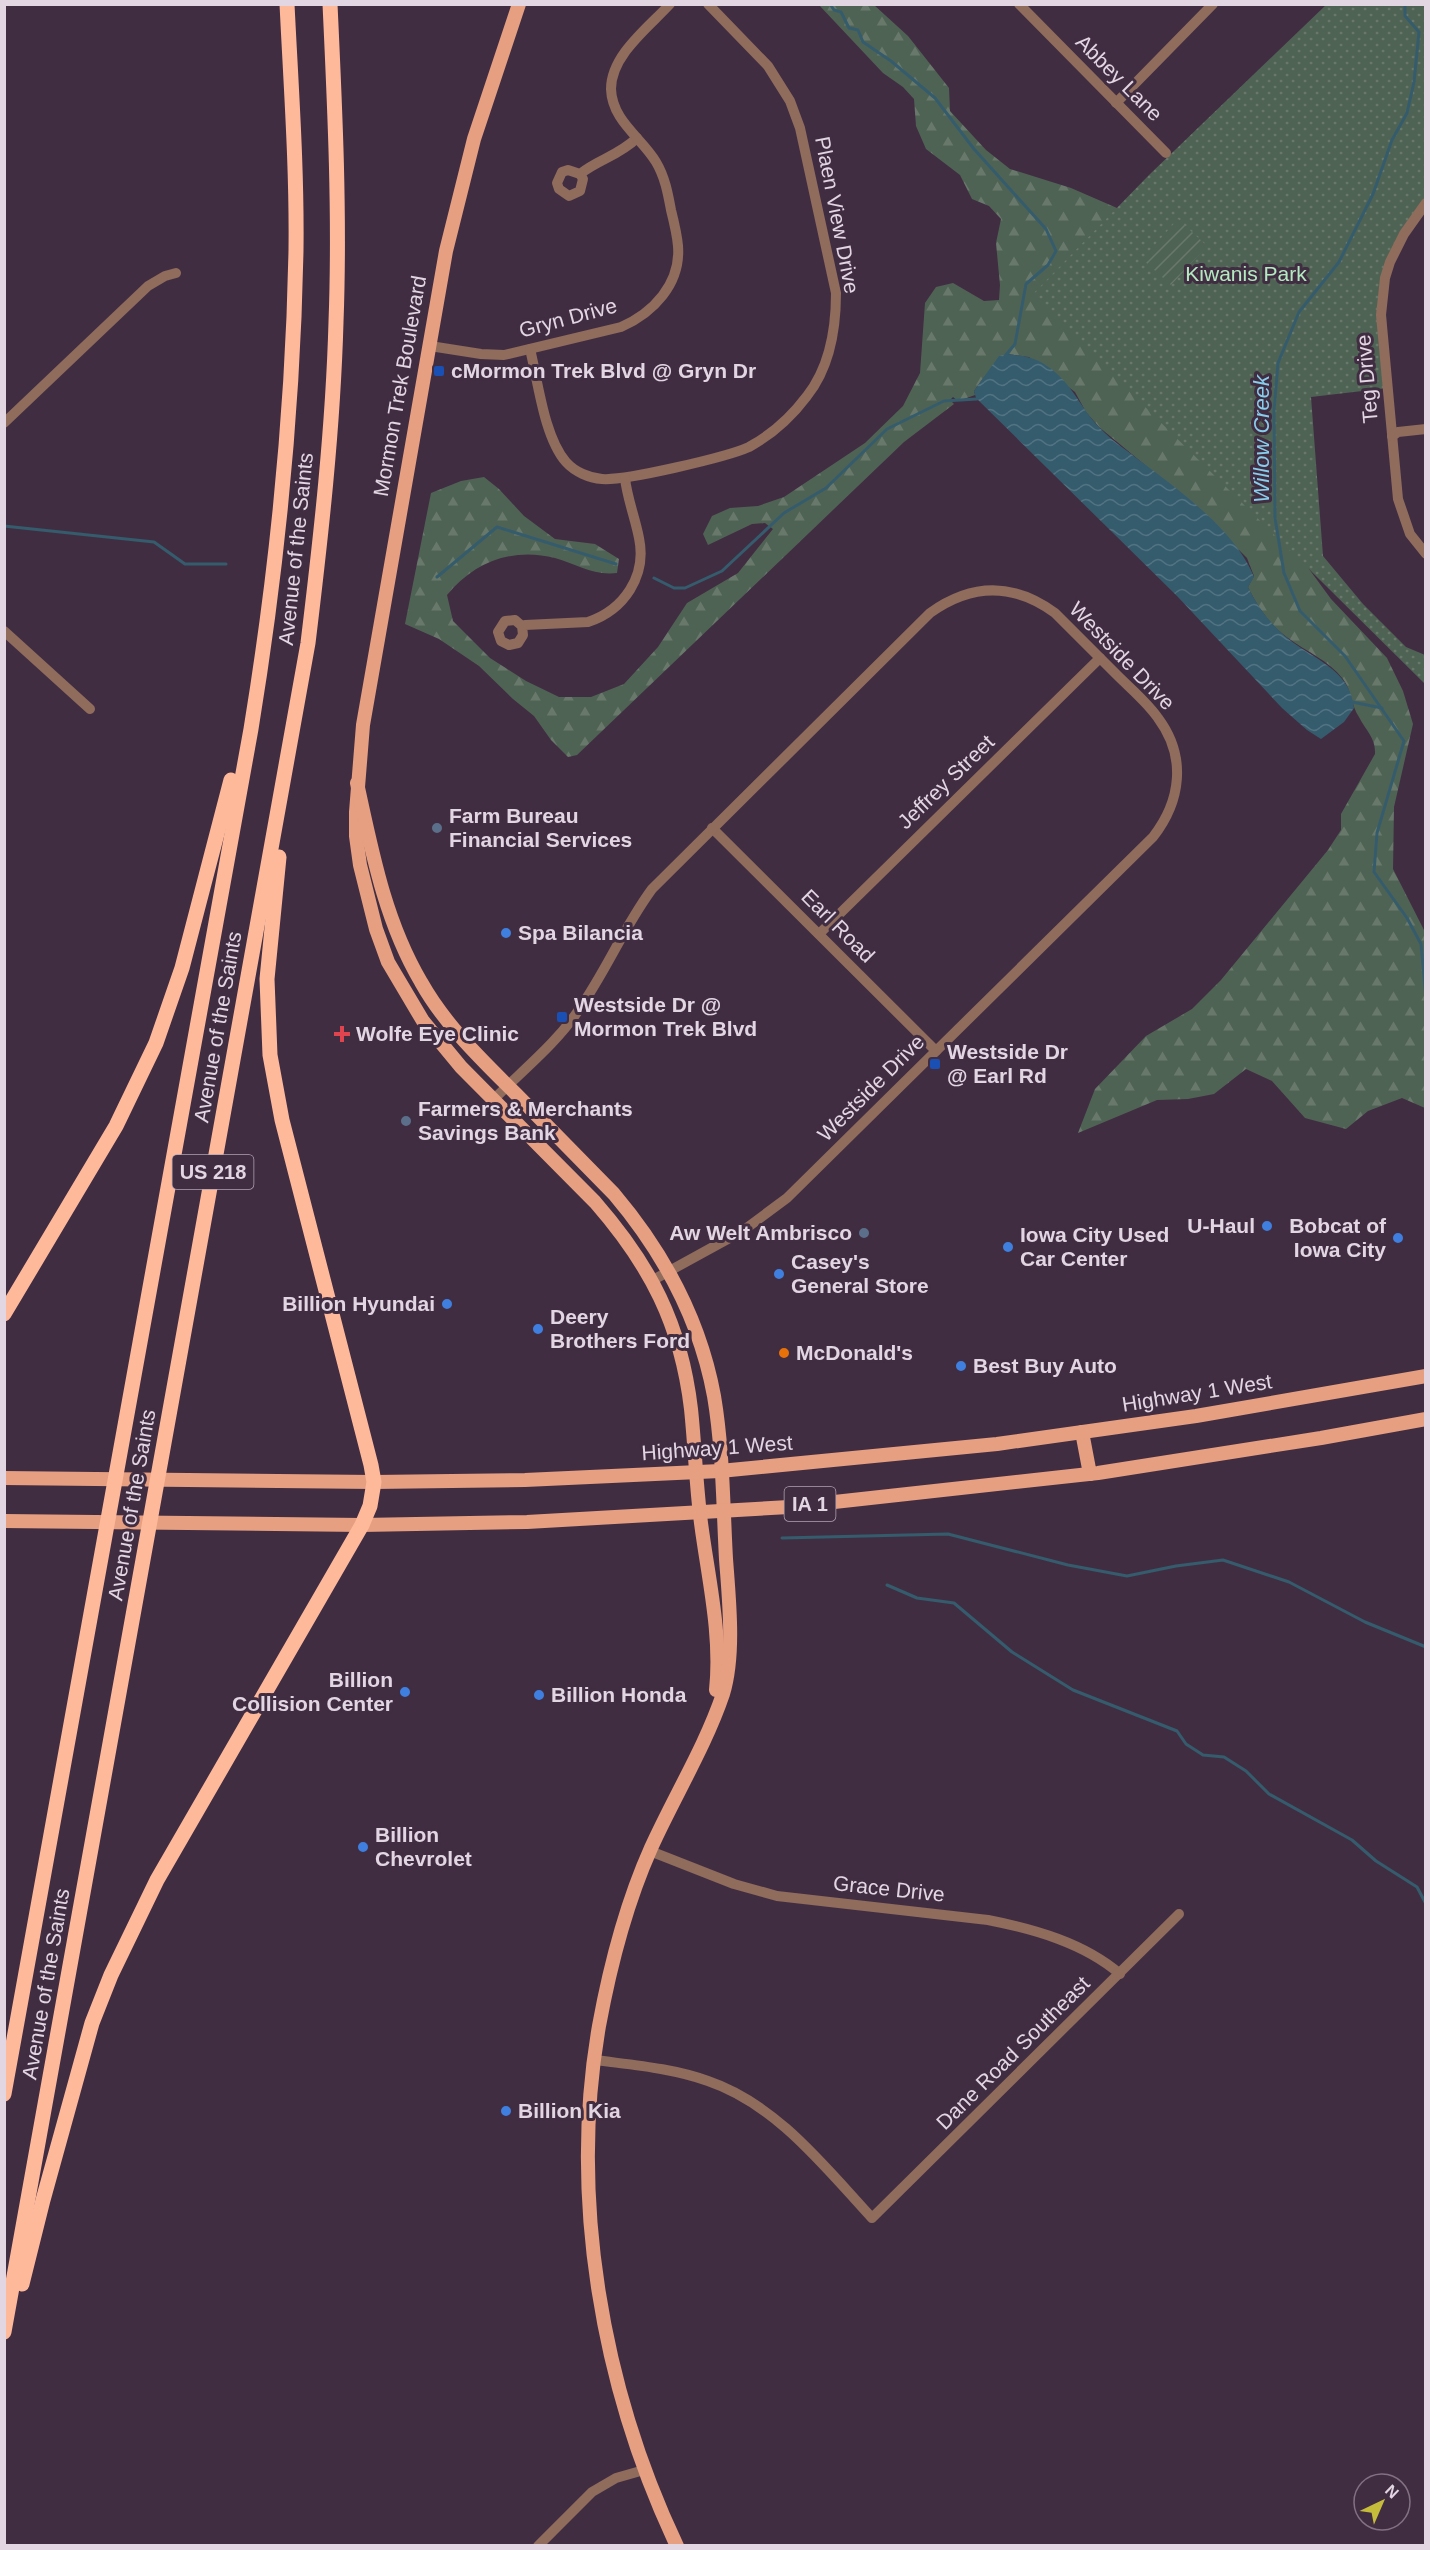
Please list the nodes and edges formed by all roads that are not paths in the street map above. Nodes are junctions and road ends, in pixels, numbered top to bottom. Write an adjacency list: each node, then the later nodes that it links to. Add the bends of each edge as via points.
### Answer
1 (287, 4): 23 (highway, Avenue of the Saints / US 218, via 295,171 294,322 288,442)
2 (330, 4): 26 (highway, Avenue of the Saints / US 218, via 338,192 333,386 317,567)
3 (519, 4): 14 (main road, Mormon Trek Boulevard, via 468,159 446,251)
4 (670, 4): 9 (street, Gryn Drive, via 630,47 613,75 614,103 620,118)
5 (708, 4): 19 (street, Plaen View Drive, via 768,66 790,101 800,128 833,270 836,319 818,379 778,427 748,447)
6 (1019, 4): 8 (street, Abbey Lane)
7 (1214, 4): 8 (street)
8 (1116, 103): 10 (street, Abbey Lane)
9 (637, 138): 11 (street); 15 (street, Gryn Drive, via 657,162 668,192 678,258 668,288 658,302 621,327)
10 (1166, 153)
11 (580, 174)
12 (1425, 203): 18 (street, Teg Drive, via 1396,248 1382,298)
13 (176, 273): 16 (street, via 148,286)
14 (430, 346): 15 (street, Gryn Drive, via 491,355); 27 (main road, Mormon Trek Boulevard, via 363,725)
15 (530, 350): 19 (street, Plaen View Drive, via 557,450 574,469 589,476)
16 (4, 423)
17 (1425, 429): 18 (street)
18 (1392, 436): 20 (street, Teg Drive, via 1403,517)
19 (625, 478): 21 (street, via 640,539 638,571 627,595 612,610 588,622 537,622)
20 (1425, 554)
21 (522, 626)
22 (4, 631): 25 (street)
23 (263, 655): 35 (highway, via 213,857 156,1043 116,1126); 53 (highway, Avenue of the Saints / US 218)
24 (1100, 658): 28 (street, Westside Drive, via 1055,613 1029,597 998,590 959,596 930,613); 29 (street, Jeffrey Street); 30 (street, Westside Drive, via 1150,708 1166,731 1176,763 1176,796 1171,810 1153,837)
25 (90, 709)
26 (292, 735): 43 (highway, via 268,946 270,1055 282,1120); 54 (highway, Avenue of the Saints / US 218)
27 (357, 783): 31 (main road, Mormon Trek Boulevard, via 383,894 409,959 454,1030); 32 (main road, Mormon Trek Boulevard, via 360,865 388,962 444,1048)
28 (712, 828): 29 (street, Earl Road); 31 (street, Westside Drive, via 652,889 578,1011)
29 (819, 934): 30 (street, Earl Road)
30 (936, 1051): 33 (street, Westside Drive, via 787,1198 744,1230)
31 (508, 1086): 32 (street, Westside Drive); 33 (main road, Mormon Trek Boulevard, via 614,1194)
32 (494, 1099): 34 (main road, Mormon Trek Boulevard, via 595,1202)
33 (669, 1272): 34 (street, Westside Drive); 39 (main road, Mormon Trek Boulevard, via 698,1338 713,1394)
34 (653, 1280): 40 (main road, Mormon Trek Boulevard, via 681,1355)
35 (4, 1314)
36 (1425, 1376): 38 (main road, Highway 1 West / IA 1)
37 (1425, 1419): 41 (main road, IA 1)
38 (1082, 1432): 39 (main road, Highway 1 West / IA 1); 41 (main road)
39 (720, 1472): 40 (main road, Highway 1 West / IA 1); 44 (main road, Mormon Trek Boulevard)
40 (697, 1473): 43 (main road, Highway 1 West / IA 1); 45 (main road, Mormon Trek Boulevard)
41 (1089, 1474): 44 (main road, IA 1, via 789,1507)
42 (4, 1478): 43 (main road, Highway 1 West / IA 1)
43 (374, 1482): 47 (highway)
44 (724, 1509): 45 (main road, IA 1); 48 (main road, Mormon Trek Boulevard, via 728,1670)
45 (699, 1511): 47 (main road, IA 1, via 539,1522); 48 (main road, Mormon Trek Boulevard, via 717,1641)
46 (4, 1521): 47 (main road, IA 1)
47 (362, 1525): 55 (highway, via 157,1881 111,1975 92,2023)
48 (714, 1716): 49 (main road, Mormon Trek Boulevard)
49 (650, 1851): 51 (street, Grace Drive, via 734,1884 777,1896 1014,1925 1069,1943); 52 (main road, Mormon Trek Boulevard, via 615,1957)
50 (1179, 1914): 51 (street, Dane Road Southeast)
51 (1120, 1974): 52 (street, Dane Road Southeast, via 872,2218 797,2139 736,2093 675,2072)
52 (595, 2060): 56 (main road, Mormon Trek Boulevard, via 589,2177 600,2299 612,2362)
53 (4, 2094)
54 (4, 2332)
55 (4, 2344)
56 (644, 2470): 57 (street, via 616,2478 592,2492); 58 (main road, Mormon Trek Boulevard)
57 (538, 2546)
58 (677, 2546)

